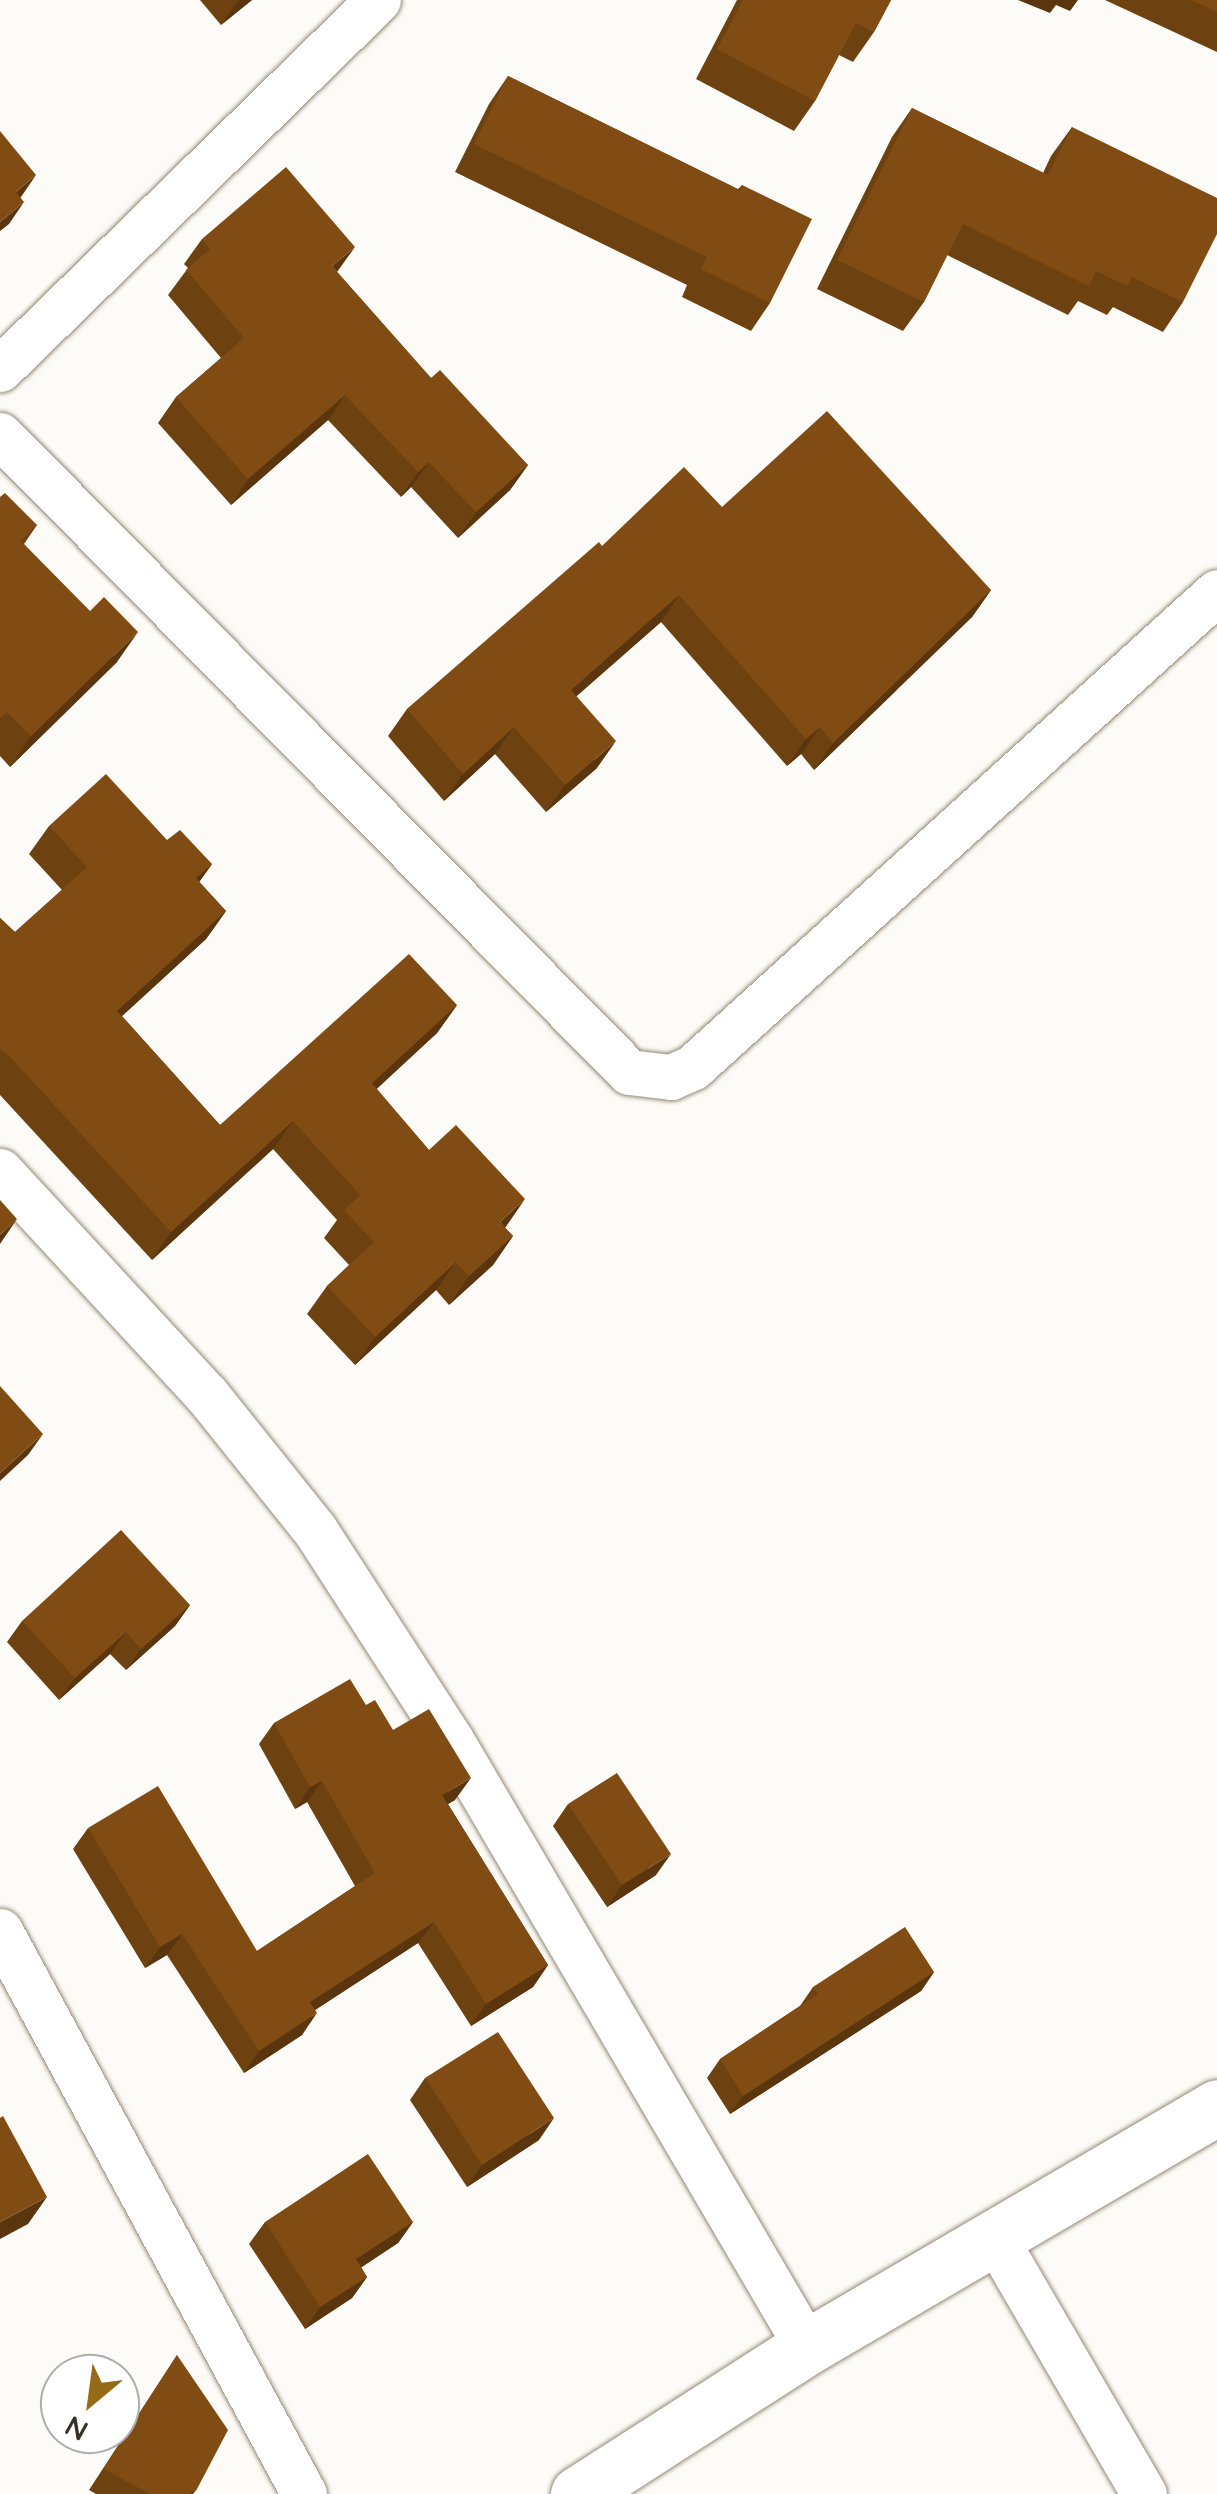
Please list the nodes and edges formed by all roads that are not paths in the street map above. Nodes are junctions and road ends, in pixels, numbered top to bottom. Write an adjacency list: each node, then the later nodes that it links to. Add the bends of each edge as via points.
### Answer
1 (378, 0): 2 (street)
2 (0, 369)
3 (0, 435): 4 (street, via 629,1072 671,1077 693,1066)
4 (1217, 592)
5 (0, 1171): 9 (street, via 206,1394 315,1530 451,1740)
6 (0, 1931): 10 (street)
7 (1217, 2107): 8 (street)
8 (995, 2238): 9 (street); 12 (street)
9 (807, 2347): 11 (street)
10 (304, 2494)
11 (578, 2494)
12 (1144, 2494)

